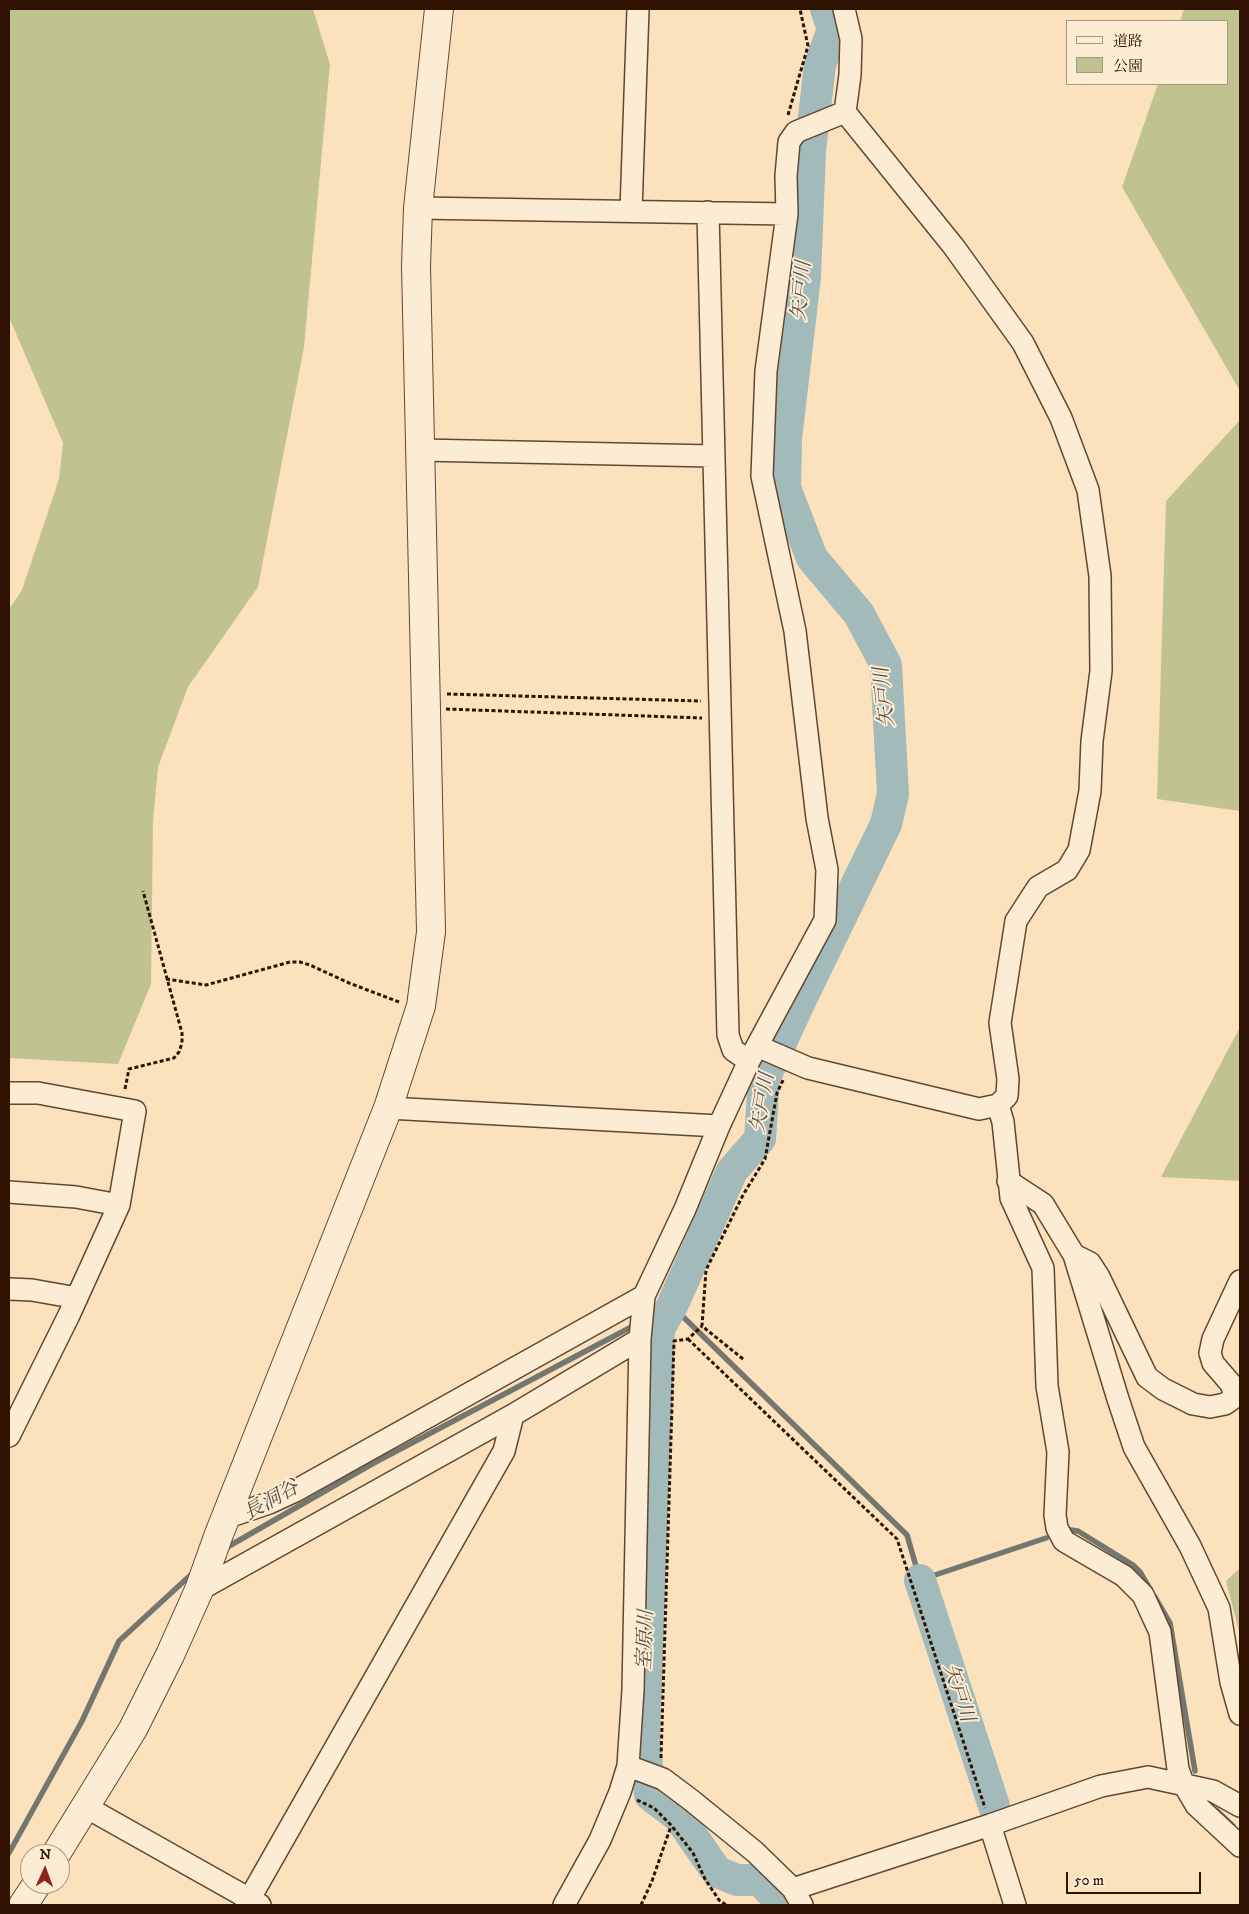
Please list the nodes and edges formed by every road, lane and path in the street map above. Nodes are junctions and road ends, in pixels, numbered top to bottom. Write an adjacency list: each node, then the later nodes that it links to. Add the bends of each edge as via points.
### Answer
1 (439, 9): 7 (street)
2 (638, 9): 8 (street)
3 (800, 9): 6 (path, via 808,46 785,122)
4 (844, 9): 5 (street, via 851,39)
5 (846, 112): 6 (street); 21 (street, via 954,247 1023,343 1061,418 1088,490 1100,576 1101,661 1090,791 1079,850 1067,870 1038,888 1016,921 1000,1023 1008,1079 1007,1096)
6 (792, 137): 10 (street, via 786,176)
7 (418, 208): 8 (street); 11 (street)
8 (632, 211): 9 (street)
9 (708, 212): 10 (street); 12 (street)
10 (787, 214): 18 (street, via 766,371 762,476 795,631 817,818 827,870 825,920)
11 (420, 450): 12 (street); 13 (street)
12 (713, 456): 14 (street)
13 (427, 701): 14 (path); 14 (path); 17 (street, via 430,932)
14 (720, 710): 18 (street, via 728,1035 733,1050)
15 (143, 891): 16 (path)
16 (166, 979): 17 (path, via 206,985 300,962 349,983); 22 (path, via 182,1033 179,1052 174,1058 129,1069)
17 (421, 1006): 23 (street)
18 (753, 1053): 19 (street); 24 (street)
19 (790, 1060): 21 (street, via 808,1068 978,1109); 33 (path, via 778,1093 765,1159 743,1195 706,1270)
20 (9, 1093): 22 (street, via 38,1092)
21 (998, 1105): 25 (street, via 1003,1122)
22 (122, 1108): 27 (street, via 134,1111)
23 (388, 1108): 24 (street); 39 (street)
24 (719, 1126): 32 (street)
25 (1008, 1181): 28 (street, via 1043,1204); 44 (street, via 1011,1198 1043,1268 1047,1386 1058,1452 1057,1528 1064,1541 1124,1576 1143,1595 1160,1632 1178,1770)
26 (9, 1192): 27 (street, via 76,1197)
27 (119, 1205): 31 (street)
28 (1074, 1255): 29 (street, via 1090,1263 1099,1277 1147,1377 1193,1404 1210,1407 1225,1404 1232,1399 1234,1392 1213,1363 1210,1353); 41 (street, via 1134,1447 1190,1546 1219,1608 1231,1682)
29 (1240, 1281)
30 (9, 1289): 31 (street)
31 (76, 1298): 38 (street)
32 (643, 1302): 34 (street); 39 (street, via 295,1491 237,1514)
33 (702, 1326): 35 (path); 36 (path)
34 (640, 1339): 37 (street); 42 (street)
35 (688, 1339): 43 (path, via 674,1342 661,1759); 48 (path, via 896,1539)
36 (743, 1360)
37 (513, 1416): 40 (street); 54 (street, via 504,1451)
38 (9, 1436)
39 (223, 1523): 40 (street)
40 (199, 1590): 47 (street, via 133,1729)
41 (1240, 1714)
42 (628, 1766): 43 (street); 45 (street)
43 (663, 1779): 53 (street, via 755,1852)
44 (1183, 1783): 46 (street, via 1213,1791); 48 (street, via 1148,1777 1101,1786); 51 (street, via 1196,1805)
45 (620, 1792): 49 (path, via 654,1808); 56 (street, via 600,1840)
46 (1240, 1806)
47 (86, 1807): 50 (street); 54 (street)
48 (990, 1824): 53 (street); 59 (street)
49 (671, 1825): 57 (path); 58 (path, via 693,1853 719,1900)
50 (62, 1844)
51 (1240, 1846)
52 (30, 1894): 55 (street)
53 (798, 1897)
54 (252, 1903)
55 (23, 1905)
56 (564, 1905)
57 (641, 1905)
58 (726, 1905)
59 (1014, 1905)

